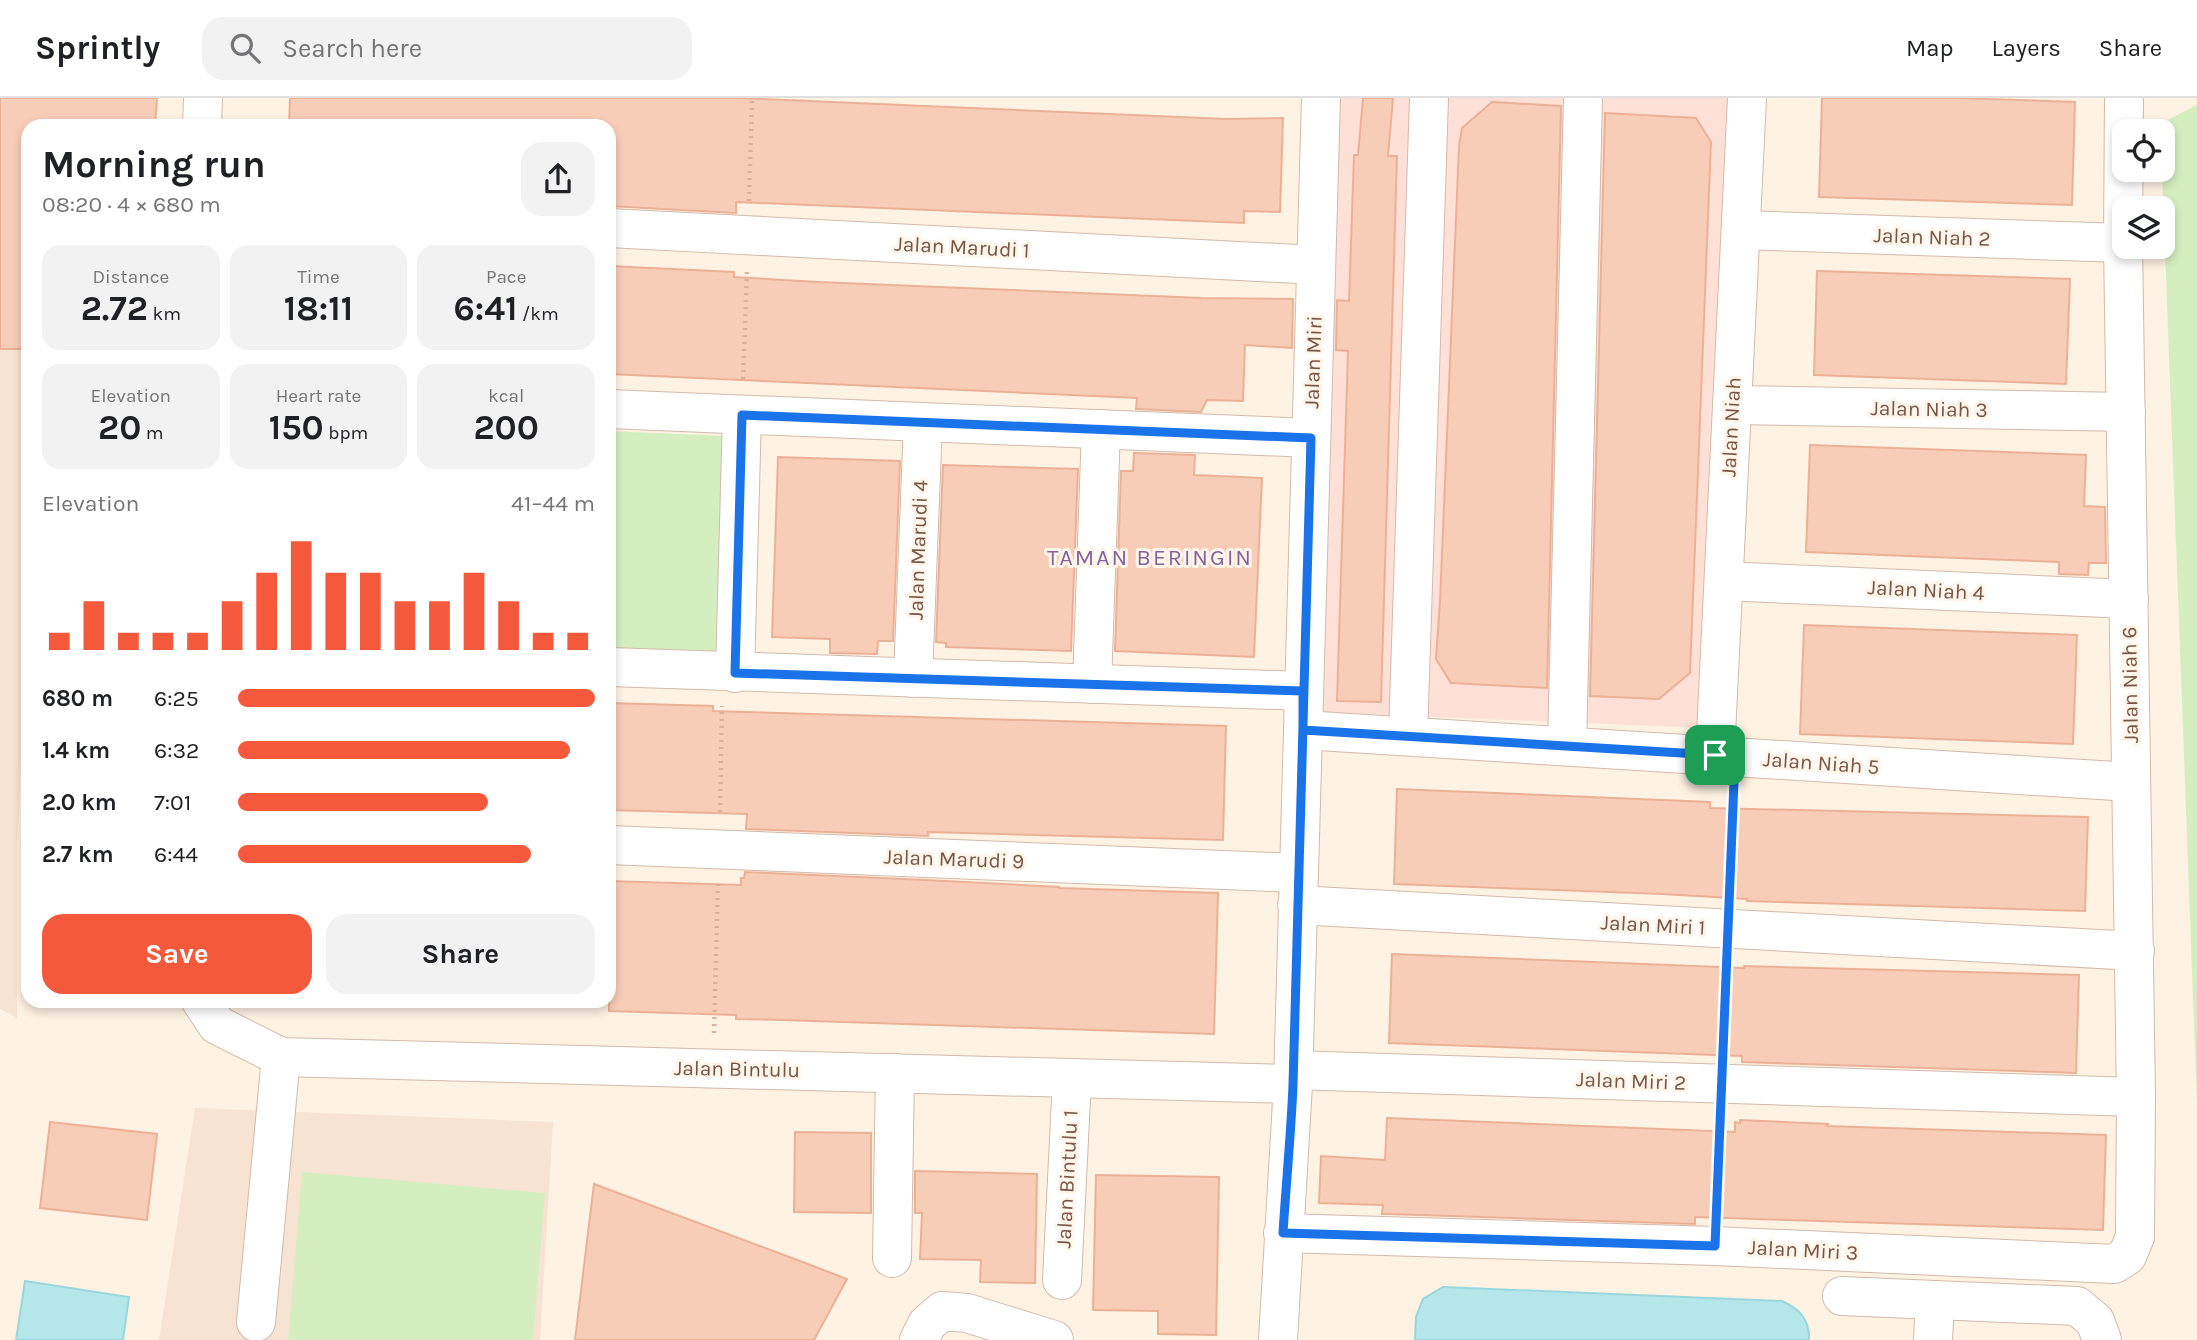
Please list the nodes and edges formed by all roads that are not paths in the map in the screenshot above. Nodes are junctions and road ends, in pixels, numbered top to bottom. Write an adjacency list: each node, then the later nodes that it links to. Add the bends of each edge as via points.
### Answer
1 (203, 98): 7 (street)
2 (1321, 98): 13 (street, Jalan Miri)
3 (1429, 98): 29 (street)
4 (1583, 98): 30 (street)
5 (1747, 98): 10 (street, Jalan Niah)
6 (2123, 98): 8 (street, Jalan Niah 6)
7 (202, 119)
8 (2123, 196)
9 (616, 228): 13 (street, Jalan Marudi 1)
10 (1741, 230): 11 (street, Jalan Niah 2); 14 (street, Jalan Niah)
11 (2112, 243)
12 (2123, 259): 16 (street, Jalan Niah 6)
13 (1316, 265): 20 (street, Jalan Miri)
14 (1732, 405): 16 (street, Jalan Niah 3); 21 (street, Jalan Niah)
15 (616, 410): 17 (street)
16 (2126, 412): 22 (street, Jalan Niah 6)
17 (742, 415): 18 (street); 24 (street)
18 (923, 422): 19 (street); 25 (street, Jalan Marudi 4)
19 (1101, 429): 20 (street); 26 (street)
20 (1311, 438): 27 (street, Jalan Miri)
21 (1724, 581): 22 (street, Jalan Niah 4); 31 (street, Jalan Niah)
22 (2129, 599): 32 (street, Jalan Niah 6)
23 (616, 667): 24 (street)
24 (735, 673): 25 (street)
25 (913, 678): 26 (street)
26 (1092, 684): 27 (street)
27 (1303, 691): 28 (street, Jalan Miri)
28 (1303, 730): 29 (street, Jalan Niah 5); 34 (street, Jalan Miri)
29 (1408, 736): 30 (street, Jalan Niah 5)
30 (1567, 746): 31 (street, Jalan Niah 5)
31 (1725, 756): 32 (street, Jalan Niah 5)
32 (2131, 782): 35 (street, Jalan Niah 6)
33 (616, 845): 34 (street, Jalan Marudi 9)
34 (1298, 889): 35 (street, Jalan Miri 1, via 1728,929); 39 (street, Jalan Miri)
35 (2135, 951): 41 (street, Jalan Niah 6)
36 (206, 1008): 37 (street, Jalan Bintulu, via 217,1025)
37 (281, 1057): 38 (street, Jalan Bintulu); 48 (street)
38 (895, 1073): 40 (street, Jalan Bintulu); 43 (street)
39 (1293, 1077): 40 (street, Jalan Bintulu); 41 (street, Jalan Miri 2); 42 (street, Jalan Miri)
40 (1072, 1079): 45 (street, Jalan Bintulu 1)
41 (2136, 1097): 44 (street, Jalan Niah 6, via 2135,1237 2127,1256)
42 (1283, 1233): 44 (street, Jalan Miri 3); 51 (street, Jalan Miri)
43 (892, 1258)
44 (2114, 1264)
45 (1062, 1280)
46 (1842, 1296): 47 (street)
47 (1935, 1300): 52 (street); 53 (street, via 2077,1306 2095,1321)
48 (256, 1322)
49 (918, 1340): 50 (street, via 942,1311 967,1313)
50 (1054, 1340)
51 (1278, 1340)
52 (1933, 1340)
53 (2102, 1340)

